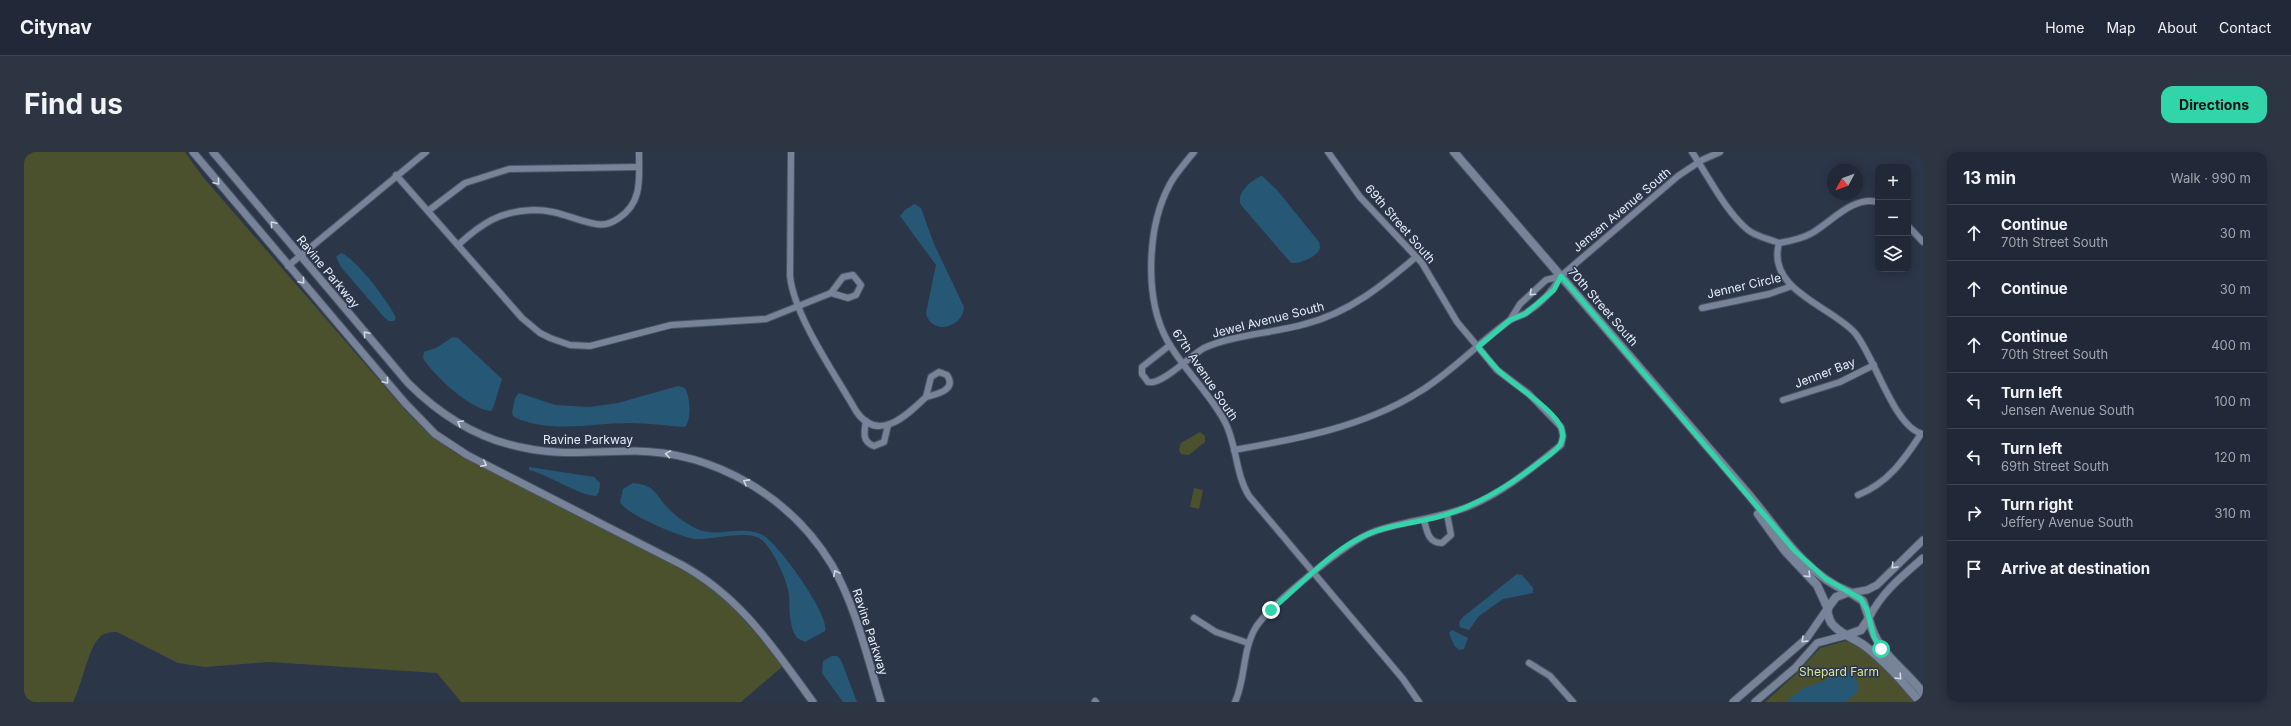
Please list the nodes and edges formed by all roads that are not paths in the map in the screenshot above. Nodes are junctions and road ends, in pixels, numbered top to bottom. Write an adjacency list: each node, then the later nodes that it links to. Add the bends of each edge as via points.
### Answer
1 (193, 152): 22 (street, one-way to 22)
2 (213, 152): 20 (street, Ravine Parkway, one-way to 2)
3 (426, 152): 13 (street)
4 (639, 152): 12 (street)
5 (791, 152): 26 (street, via 790,276)
6 (1194, 152): 29 (street, 67th Avenue South, via 1170,184 1153,232 1152,297 1158,320)
7 (1328, 152): 21 (street, 69th Street South, via 1360,197)
8 (1454, 152): 23 (main road, 70th Street South)
9 (1692, 152): 11 (street)
10 (1720, 152): 11 (street, Jensen Avenue South)
11 (1699, 162): 18 (street, via 1729,208 1748,230); 23 (street, Jensen Avenue South, via 1678,176)
12 (639, 167): 15 (street, via 509,168 465,183); 19 (street, via 635,203 620,218 609,224 591,224 551,211 519,212 489,220)
13 (396, 175): 15 (street); 20 (street)
14 (1875, 202): 18 (street, via 1852,206 1812,233 1797,240)
15 (428, 211): 19 (street)
16 (1911, 229): 17 (street)
17 (1923, 242)
18 (1779, 243): 24 (street, via 1779,267)
19 (458, 245): 26 (street, via 522,318 540,333 570,345 598,345 670,325 756,321)
20 (300, 256): 22 (street); 55 (street, Ravine Parkway, one-way to 20, via 851,607 837,575 812,536 771,497 734,475 690,459 649,452 575,454 537,451 497,440 471,429 440,410 415,390)
21 (1416, 257): 30 (street, 69th Street South, via 1435,282 1457,322); 31 (street, Jewel Avenue South, via 1378,289 1348,308 1323,319 1223,341 1204,349)
22 (288, 266): 54 (street, one-way to 54, via 404,403 435,434 467,455 706,579 737,604 755,624)
23 (1561, 276): 28 (street, Jensen Avenue South, via 1554,290 1525,314); 28 (street, Jensen Avenue South, one-way to 28, via 1546,280 1520,304); 39 (main road, 70th Street South)
24 (1792, 286): 27 (street, Jenner Circle, via 1769,294); 32 (street, via 1854,332 1867,349)
25 (831, 293): 25 (street, via 848,298 854,297 859,292 860,283 853,275 845,276); 26 (street)
26 (798, 308): 35 (street, via 856,411)
27 (1702, 308)
28 (1510, 320): 30 (street, Jensen Avenue South)
29 (1170, 345): 31 (street, 67th Avenue South); 31 (street, Jewel Avenue South, via 1143,365 1141,370 1144,378 1150,383 1156,383)
30 (1478, 347): 38 (street, Jensen Avenue South, via 1418,393 1368,418 1309,435); 41 (street, 69th Street South, via 1498,370 1552,416 1561,427 1563,436 1561,446 1524,475 1471,505)
31 (1183, 364): 38 (street, 67th Avenue South, via 1225,422)
32 (1874, 365): 34 (street, Jenner Bay, via 1840,382); 37 (street, via 1899,414 1913,432)
33 (926, 397): 33 (street, via 948,389 950,381 947,375 941,372 932,375); 36 (street, via 899,421)
34 (1783, 400)
35 (866, 421): 36 (street); 36 (street, via 864,437 874,446 884,442)
36 (888, 425)
37 (1922, 434): 40 (street, via 1895,471 1871,490)
38 (1234, 450): 45 (street, 67th Avenue South, via 1240,480 1249,496)
39 (1733, 478): 46 (main road, 70th Street South, via 1804,560 1828,581); 47 (main road, 70th Street South, one-way to 47, via 1785,551 1817,584)
40 (1858, 495)
41 (1447, 514): 42 (street); 42 (street, via 1451,535 1442,543 1435,543 1429,538)
42 (1424, 520): 45 (street, via 1384,528 1362,536)
43 (1923, 540): 46 (street, one-way to 46, via 1877,585 1867,590)
44 (1923, 558): 49 (street, via 1887,591 1874,607)
45 (1314, 573): 51 (street, via 1265,615); 57 (street, 67th Avenue South, via 1403,679)
46 (1850, 592): 47 (main road, via 1836,597); 49 (main road, via 1863,601)
47 (1827, 609): 50 (main road, via 1833,626); 59 (street, one-way to 59, via 1807,638)
48 (1194, 618): 51 (street, via 1213,630)
49 (1869, 619): 50 (main road, via 1861,630); 53 (main road, via 1879,646)
50 (1847, 635): 60 (street, via 1818,644 1795,668); 61 (main road, one-way to 61, via 1876,655)
51 (1248, 643): 56 (street, via 1241,685)
52 (1529, 663): 58 (street, via 1550,676)
53 (1923, 693)
54 (814, 702)
55 (881, 702)
56 (1235, 702)
57 (1419, 702)
58 (1573, 702)
59 (1733, 702)
60 (1755, 702)
61 (1920, 702)

